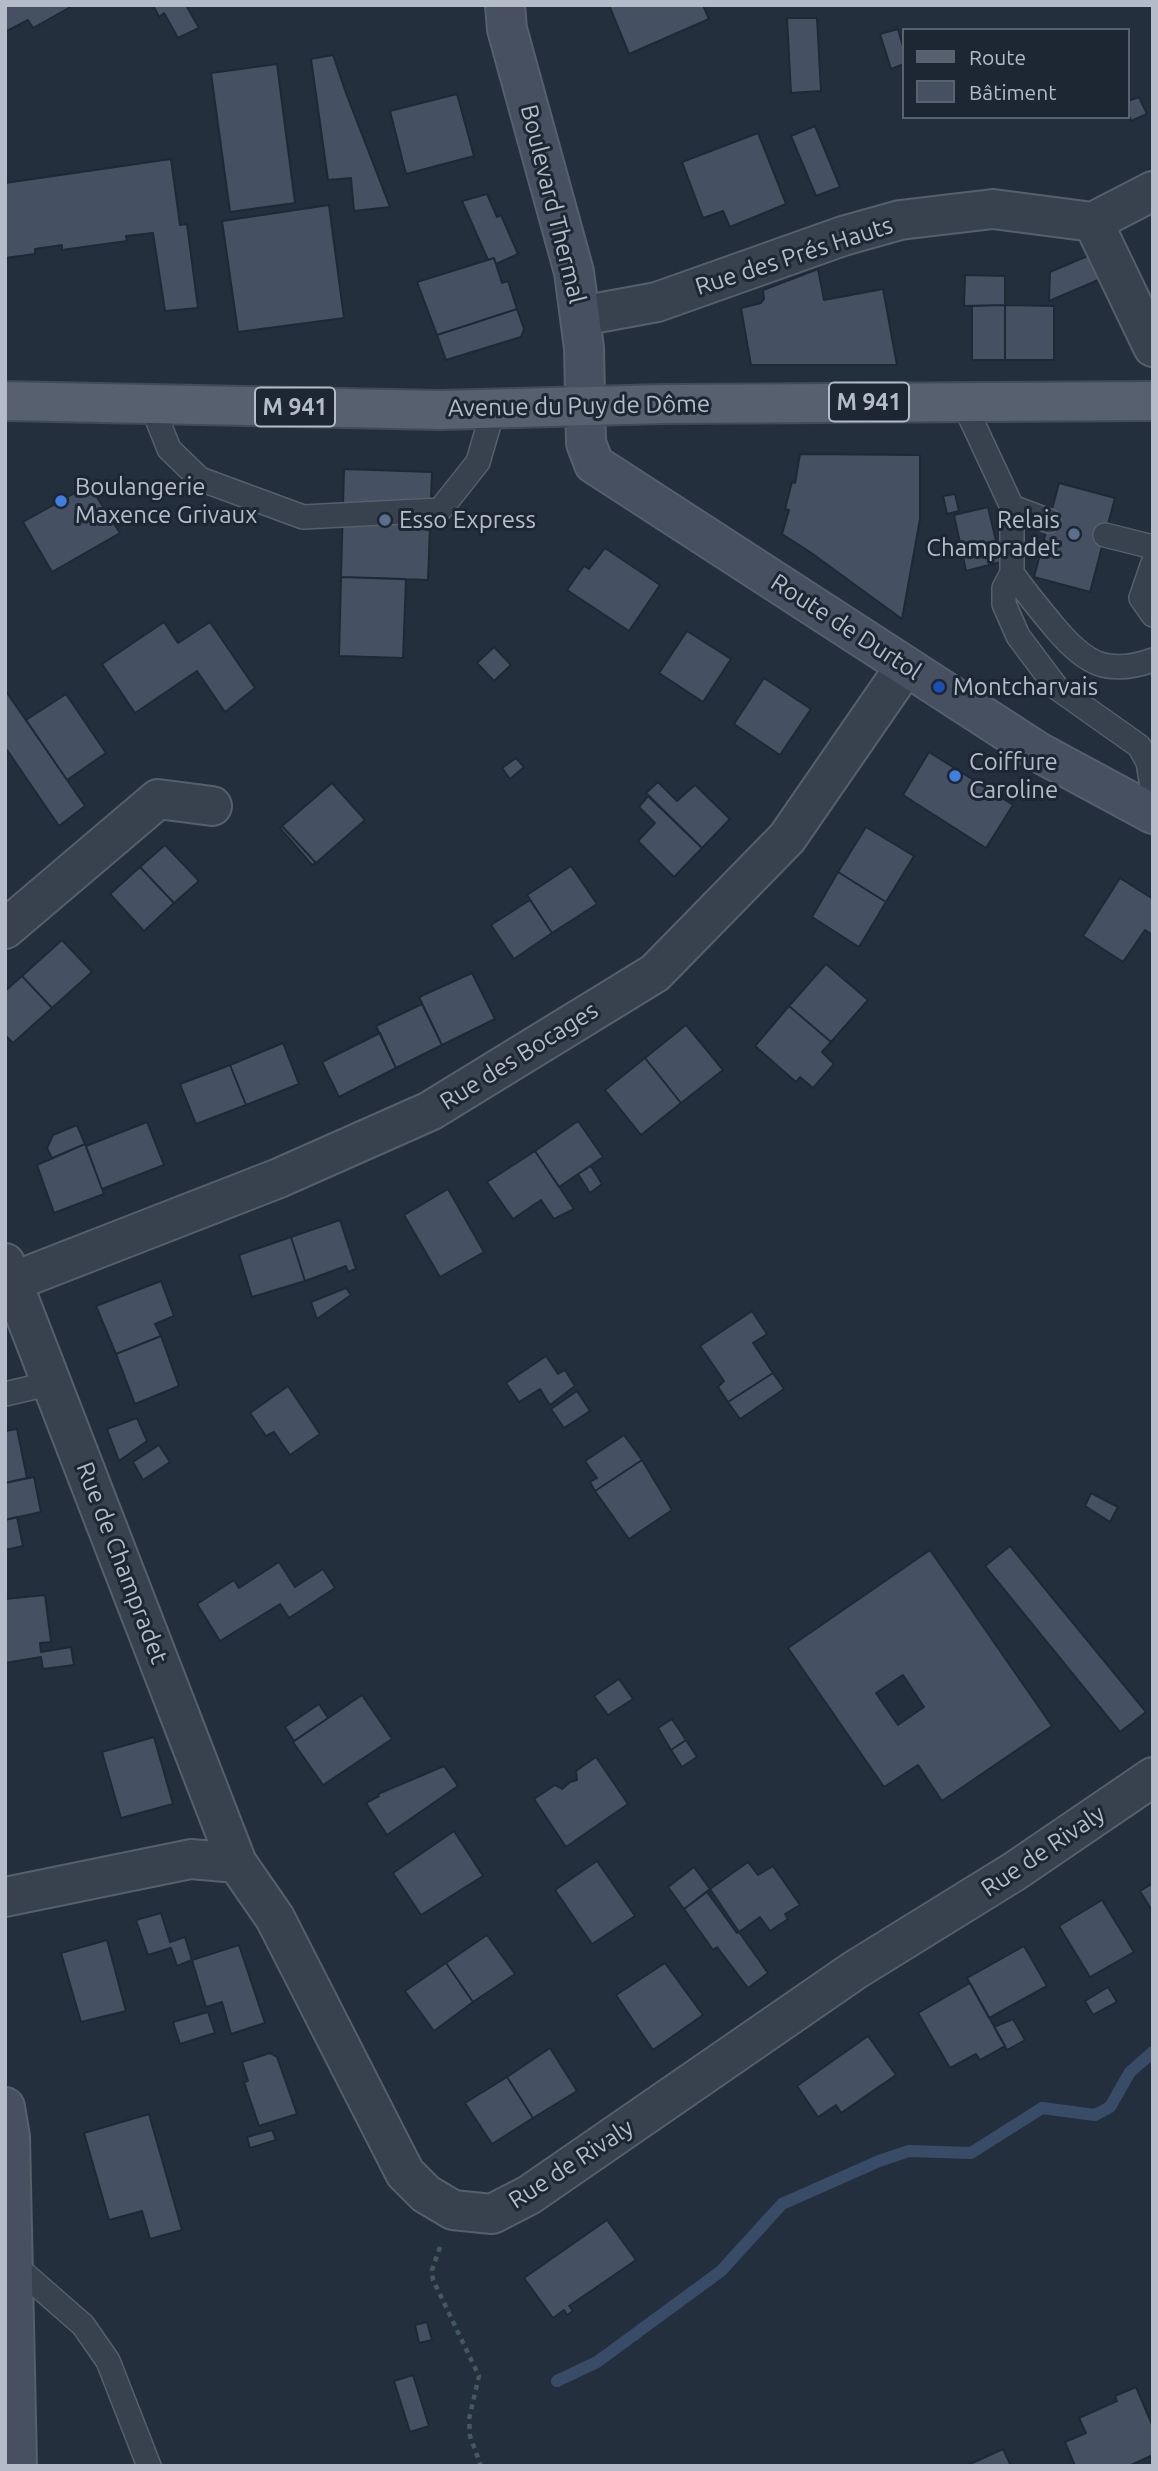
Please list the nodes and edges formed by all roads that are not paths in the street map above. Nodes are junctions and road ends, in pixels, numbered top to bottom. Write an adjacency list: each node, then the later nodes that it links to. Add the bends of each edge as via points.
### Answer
1 (505, 5): 4 (main road, Boulevard Thermal, via 507,29 565,237)
2 (1153, 191): 3 (street)
3 (1093, 222): 4 (street, Rue des Prés Hauts, via 993,209 900,220 657,302); 5 (street)
4 (581, 316): 9 (main road, Boulevard Thermal)
5 (1153, 347)
6 (5, 401): 10 (main road, Avenue du Puy de Dôme / M 941)
7 (1153, 401): 8 (main road, Avenue du Puy de Dôme / M 941)
8 (962, 402): 9 (main road, Avenue du Puy de Dôme / M 941); 12 (lane)
9 (585, 405): 11 (main road, Avenue du Puy de Dôme / M 941); 20 (main road, Route de Durtol, via 586,443 594,464)
10 (152, 406): 11 (main road, Avenue du Puy de Dôme / M 941); 11 (lane, via 169,449 201,479 303,517 440,510 478,462)
11 (494, 407)
12 (1012, 507): 13 (lane); 17 (lane)
13 (1049, 521)
14 (1105, 535): 15 (lane)
15 (1153, 547)
16 (1153, 563): 18 (lane, via 1142,598)
17 (1012, 573): 19 (lane, via 1077,653 1118,669); 22 (lane, via 1004,589 1004,604 1018,636 1057,688 1139,746 1148,762 1152,787)
18 (1153, 615)
19 (1153, 660)
20 (905, 667): 22 (main road, Route de Durtol, via 1040,752); 24 (street, Rue des Bocages, via 786,838 655,973 430,1111 279,1178)
21 (212, 806): 23 (street, via 158,799)
22 (1148, 812)
23 (5, 929)
24 (9, 1273): 25 (street, Rue de Champradet)
25 (52, 1383): 26 (lane); 28 (street, Rue de Champradet)
26 (5, 1394)
27 (1153, 1777): 28 (street, Rue de Rivaly, via 1015,1871 855,1970 529,2195 492,2214 453,2210 405,2174 275,1918)
28 (237, 1863): 29 (street, via 191,1859)
29 (5, 1897)
30 (5, 2107): 31 (main road, via 10,2137)
31 (12, 2263): 32 (main road); 33 (lane, via 83,2325 108,2361)
32 (17, 2466)
33 (149, 2466)

